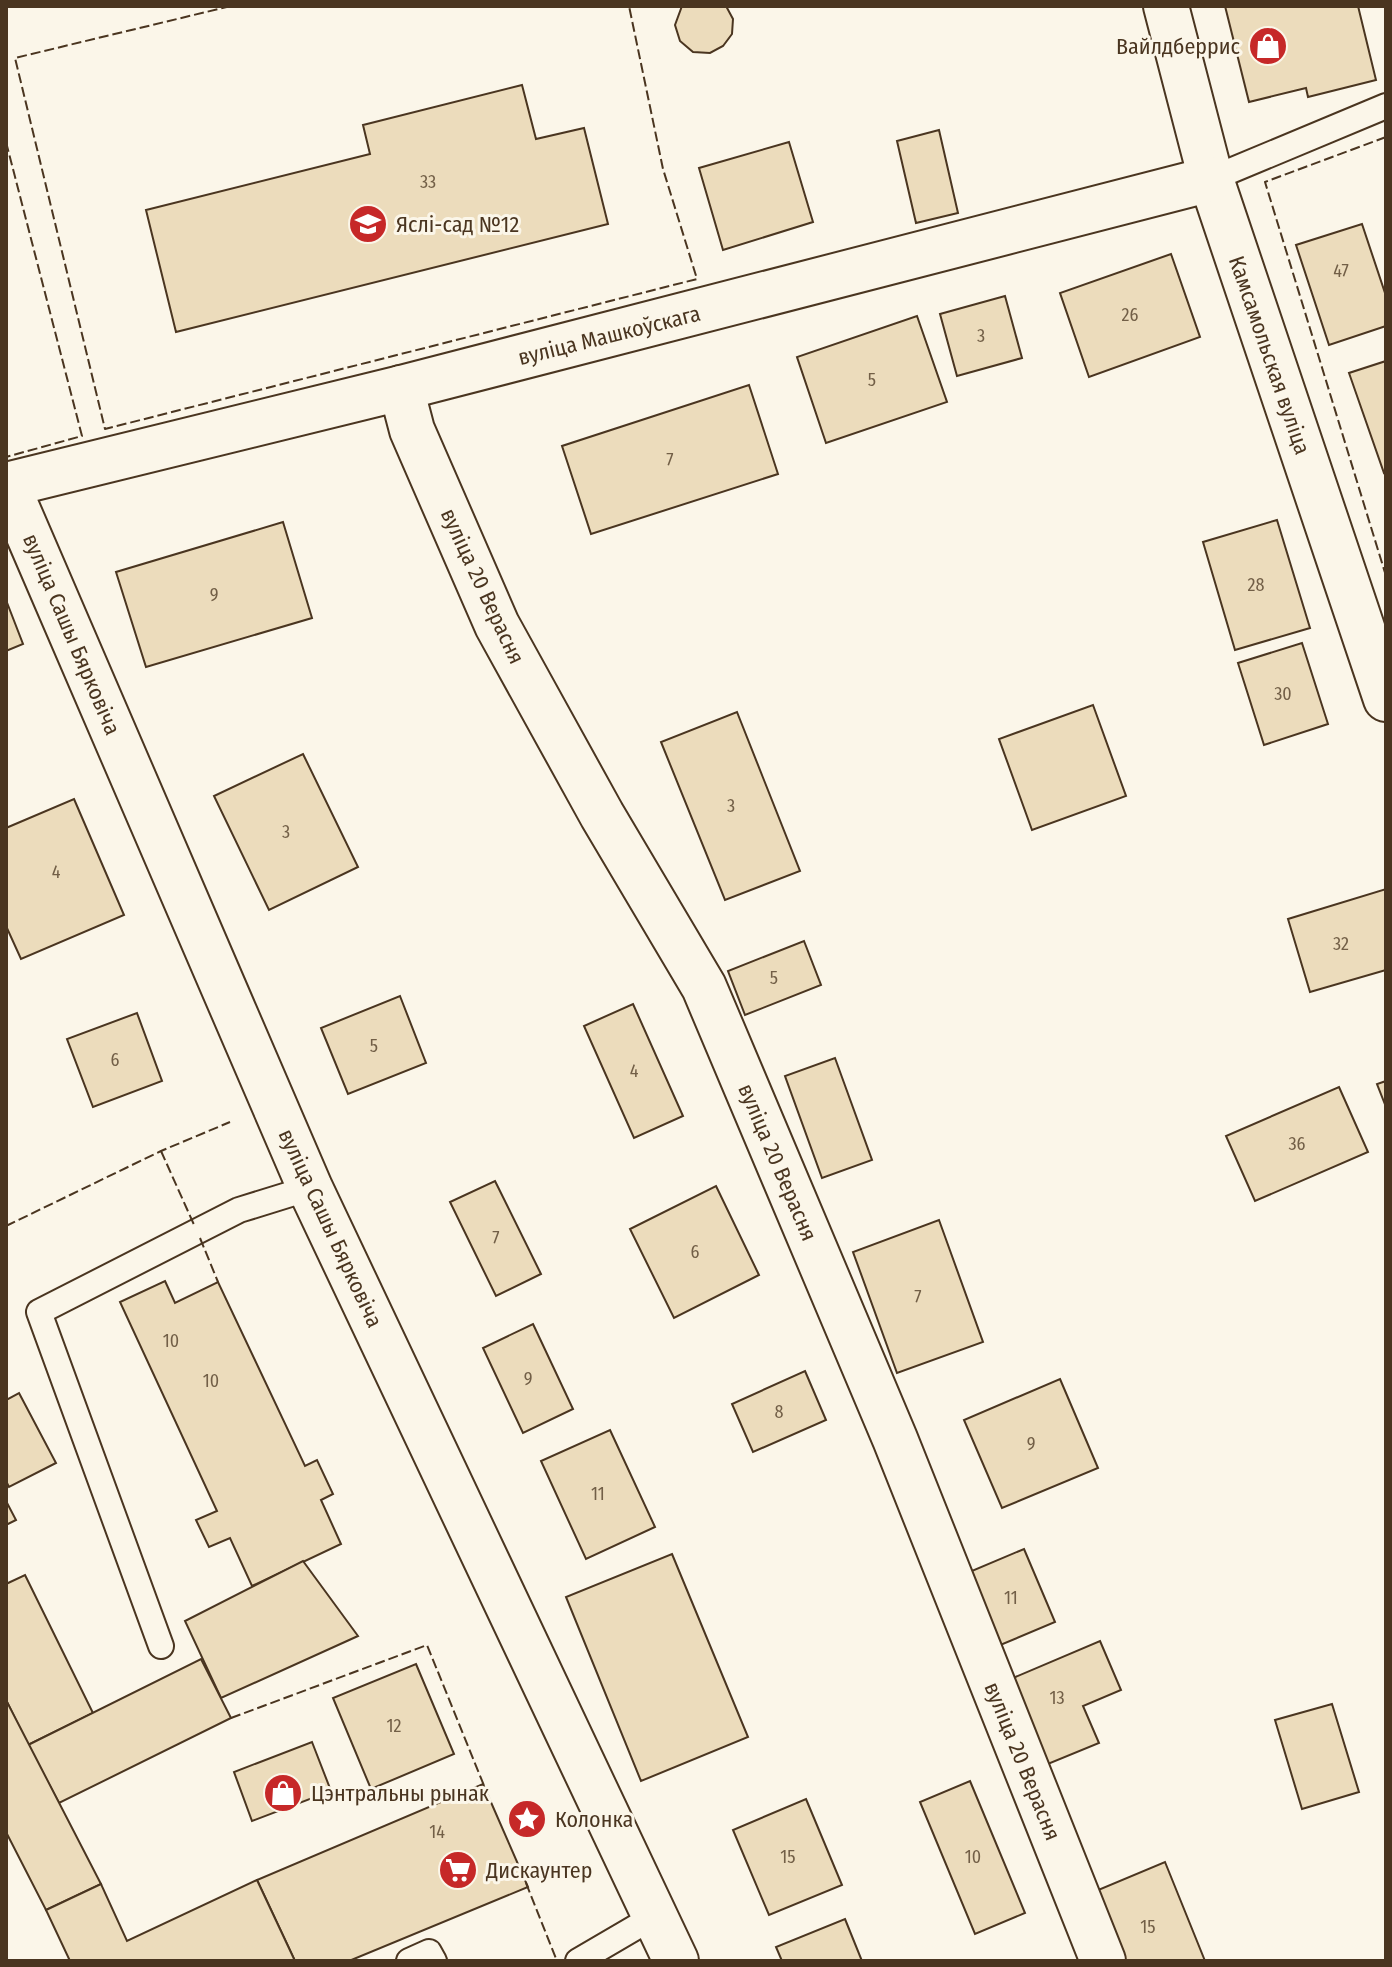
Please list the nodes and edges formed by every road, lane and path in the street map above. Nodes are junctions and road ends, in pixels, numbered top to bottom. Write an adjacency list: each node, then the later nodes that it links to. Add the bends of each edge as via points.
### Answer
1 (1166, 6): 3 (street, Камсамольская вуліца)
2 (1386, 106): 3 (lane)
3 (1211, 179): 4 (street, вуліца Машкоўскага); 6 (street, Камсамольская вуліца)
4 (401, 388): 5 (street, вуліца Машкоўскага); 14 (street, вуліца 20 Верасня, via 412,430 497,625 704,987 895,1439)
5 (7, 485): 7 (street, вуліца Сашы Бярковіча)
6 (1386, 699)
7 (310, 1188): 8 (lane, via 239,1210 39,1312); 9 (street, вуліца Сашы Бярковіча)
8 (161, 1646)
9 (655, 1916): 12 (lane); 13 (street, вуліца Сашы Бярковіча)
10 (409, 1961): 11 (lane, via 429,1952)
11 (434, 1961)
12 (578, 1961)
13 (676, 1961)
14 (1103, 1961)

